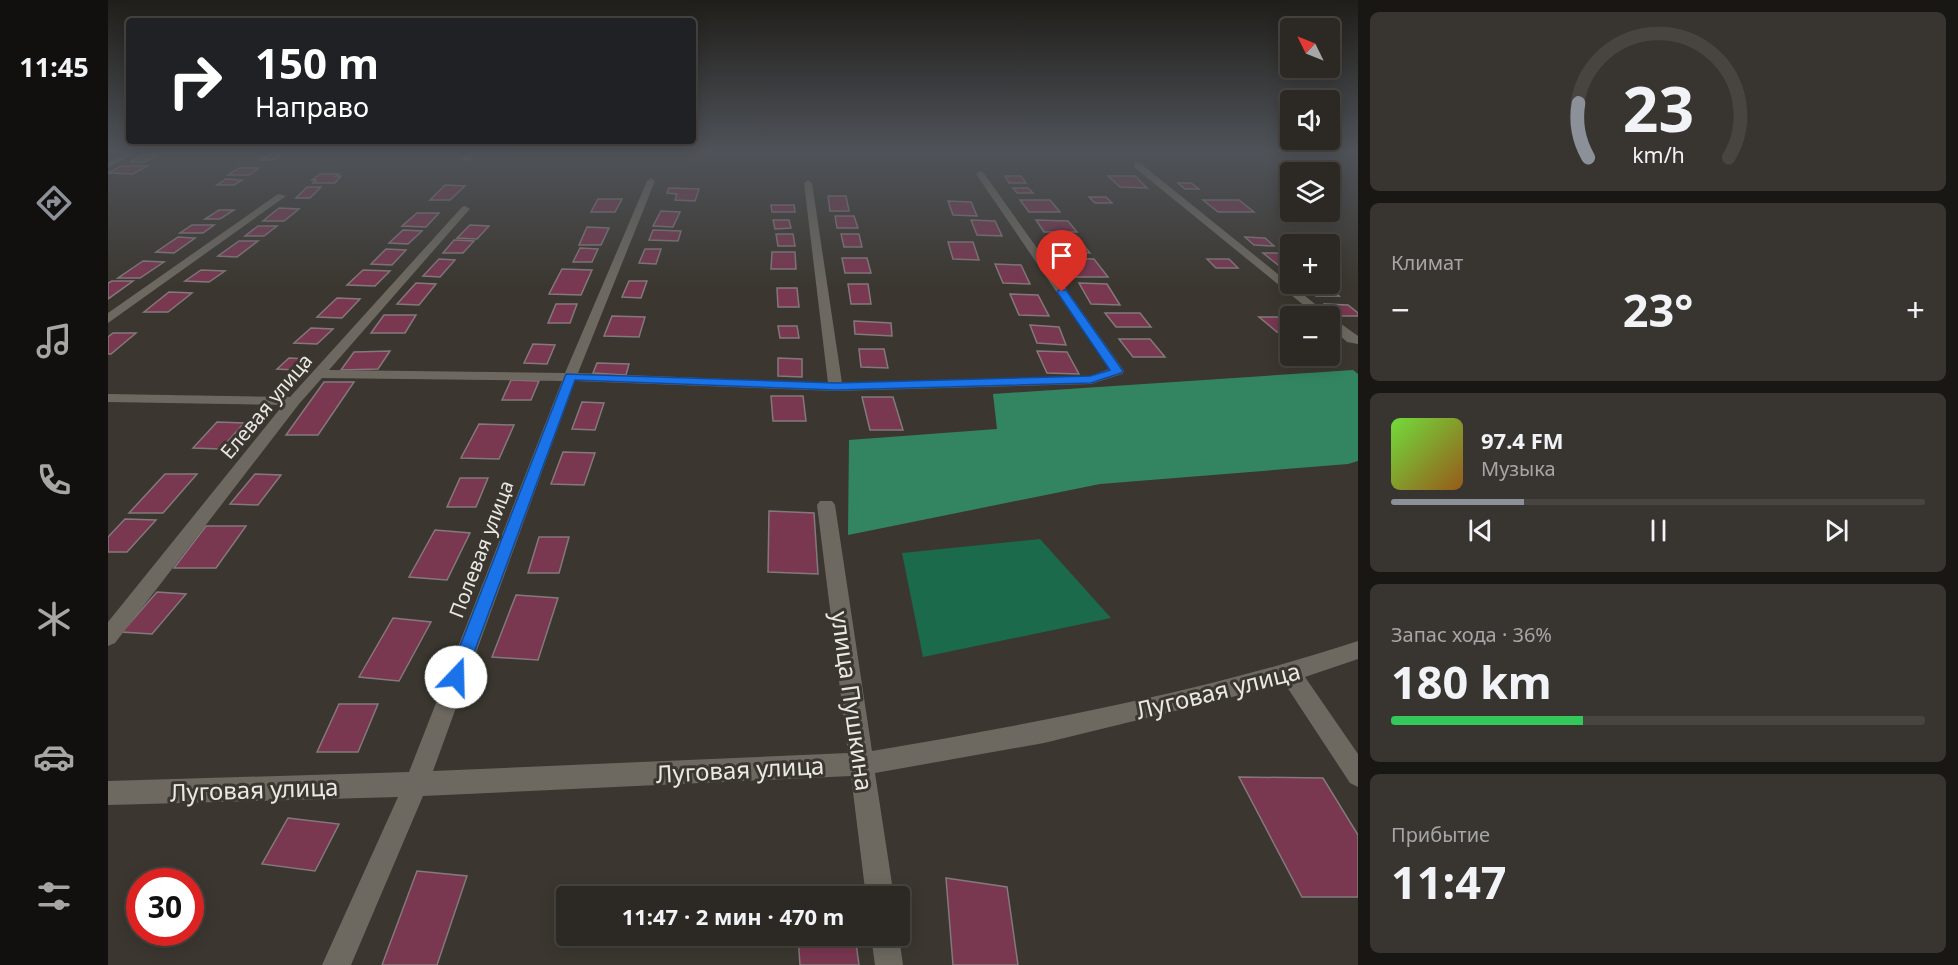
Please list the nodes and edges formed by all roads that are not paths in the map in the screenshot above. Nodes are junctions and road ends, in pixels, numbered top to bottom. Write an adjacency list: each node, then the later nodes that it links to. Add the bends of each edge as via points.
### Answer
1 (280, 196): 8 (street)
2 (645, 196): 12 (street, Полевая улица)
3 (810, 196): 13 (street)
4 (995, 196): 13 (street, via 1117,371 1091,380)
5 (1175, 196): 7 (street)
6 (465, 209): 11 (street, Елевая улица)
7 (1312, 306)
8 (108, 319)
9 (1340, 328): 10 (street)
10 (1355, 339)
11 (320, 374): 12 (street); 15 (street, Елевая улица)
12 (570, 376): 13 (street); 22 (street, Полевая улица)
13 (836, 387)
14 (108, 398): 15 (street)
15 (294, 401): 17 (street, Елевая улица)
16 (826, 505): 20 (street, улица Пушкина)
17 (108, 637)
18 (1358, 650): 19 (street, Луговая улица)
19 (1290, 673): 20 (street, Луговая улица, via 1044,732); 21 (street)
20 (862, 764): 22 (street, Луговая улица); 24 (street, улица Пушкина)
21 (1358, 775)
22 (416, 784): 23 (street, Луговая улица); 26 (street, Полевая улица)
23 (108, 793)
24 (879, 886)
25 (886, 946): 27 (street)
26 (336, 965)
27 (889, 965)

